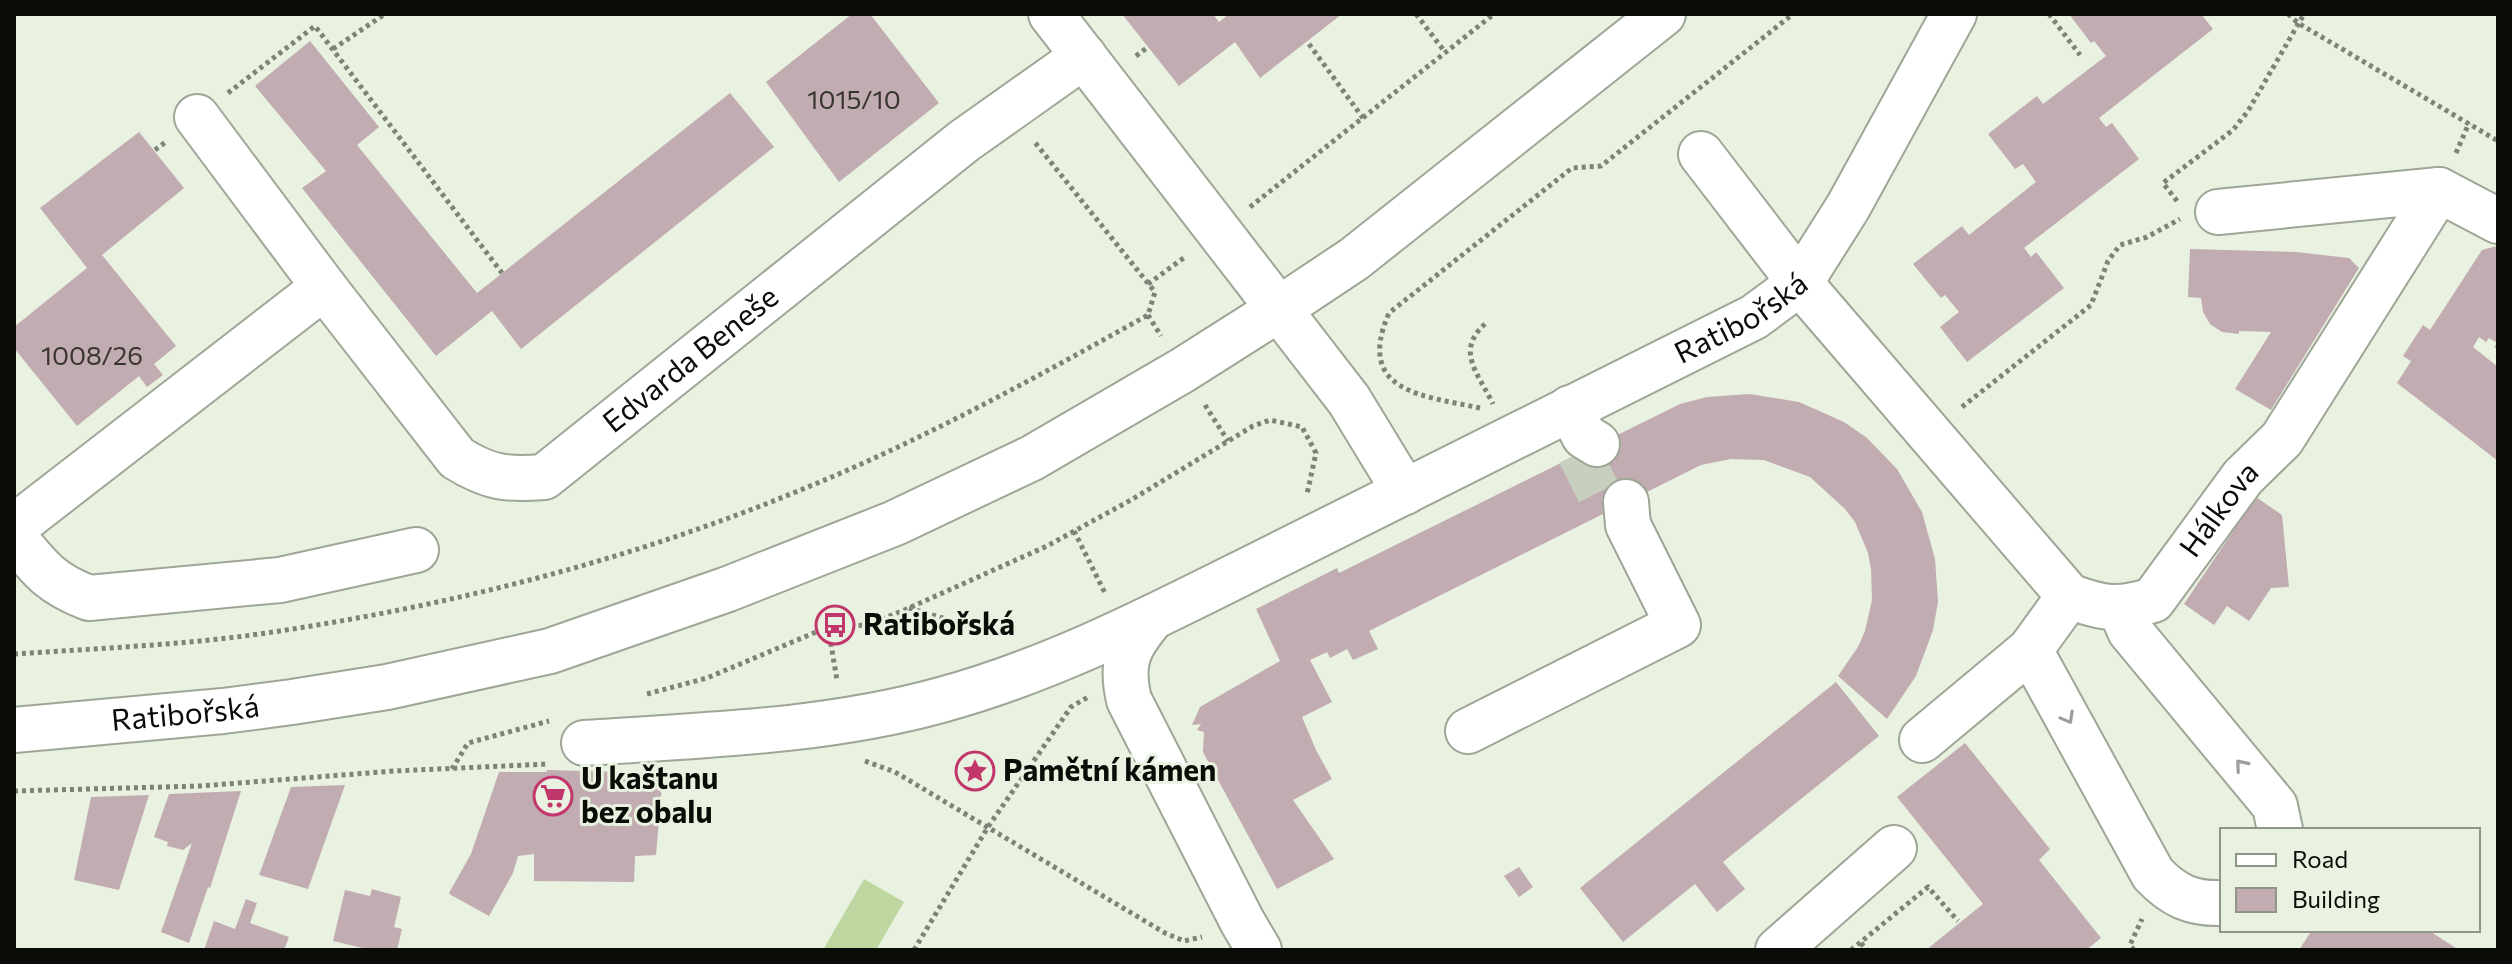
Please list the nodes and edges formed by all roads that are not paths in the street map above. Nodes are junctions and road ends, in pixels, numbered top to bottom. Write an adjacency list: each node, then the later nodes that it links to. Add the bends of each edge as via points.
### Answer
1 (1051, 14): 4 (street)
2 (1663, 14): 12 (street, Ratibořská, via 1354,259)
3 (1954, 14): 10 (street, Ratibořská)
4 (1084, 56): 11 (street, Edvarda Beneše, via 964,141 544,477 509,480 457,458); 12 (street)
5 (197, 117): 11 (street, Edvarda Beneše)
6 (1701, 154): 10 (street)
7 (2439, 190): 8 (street); 9 (street); 19 (street, Hálkova, via 2282,439 2243,477 2153,600)
8 (2195, 210)
9 (2498, 221)
10 (1800, 283): 13 (street, Ratibořská, via 1582,435); 18 (street)
11 (324, 287): 15 (street)
12 (1279, 309): 13 (street, via 1349,400); 22 (street, Ratibořská, via 1032,458 895,523 550,651 306,700)
13 (1405, 492): 20 (street, Ratibořská)
14 (1620, 513): 23 (street, via 1678,625)
15 (14, 527)
16 (14, 537): 17 (street, via 42,571 63,588 89,598 280,580)
17 (416, 550)
18 (2069, 596): 19 (street, via 2098,607); 21 (street)
19 (2120, 608): 26 (street, one-way to 19, via 2275,806 2130,631)
20 (1153, 617): 25 (street, Ratibořská, via 848,739 773,731); 29 (street, via 1137,636 1123,675 1129,700)
21 (2030, 650): 24 (street); 28 (street, one-way to 28, via 2153,874 2184,898)
22 (14, 730)
23 (1468, 731)
24 (1922, 740)
25 (570, 741)
26 (2280, 828)
27 (1894, 848): 30 (street)
28 (2220, 903)
29 (1259, 950)
30 (1778, 950)

